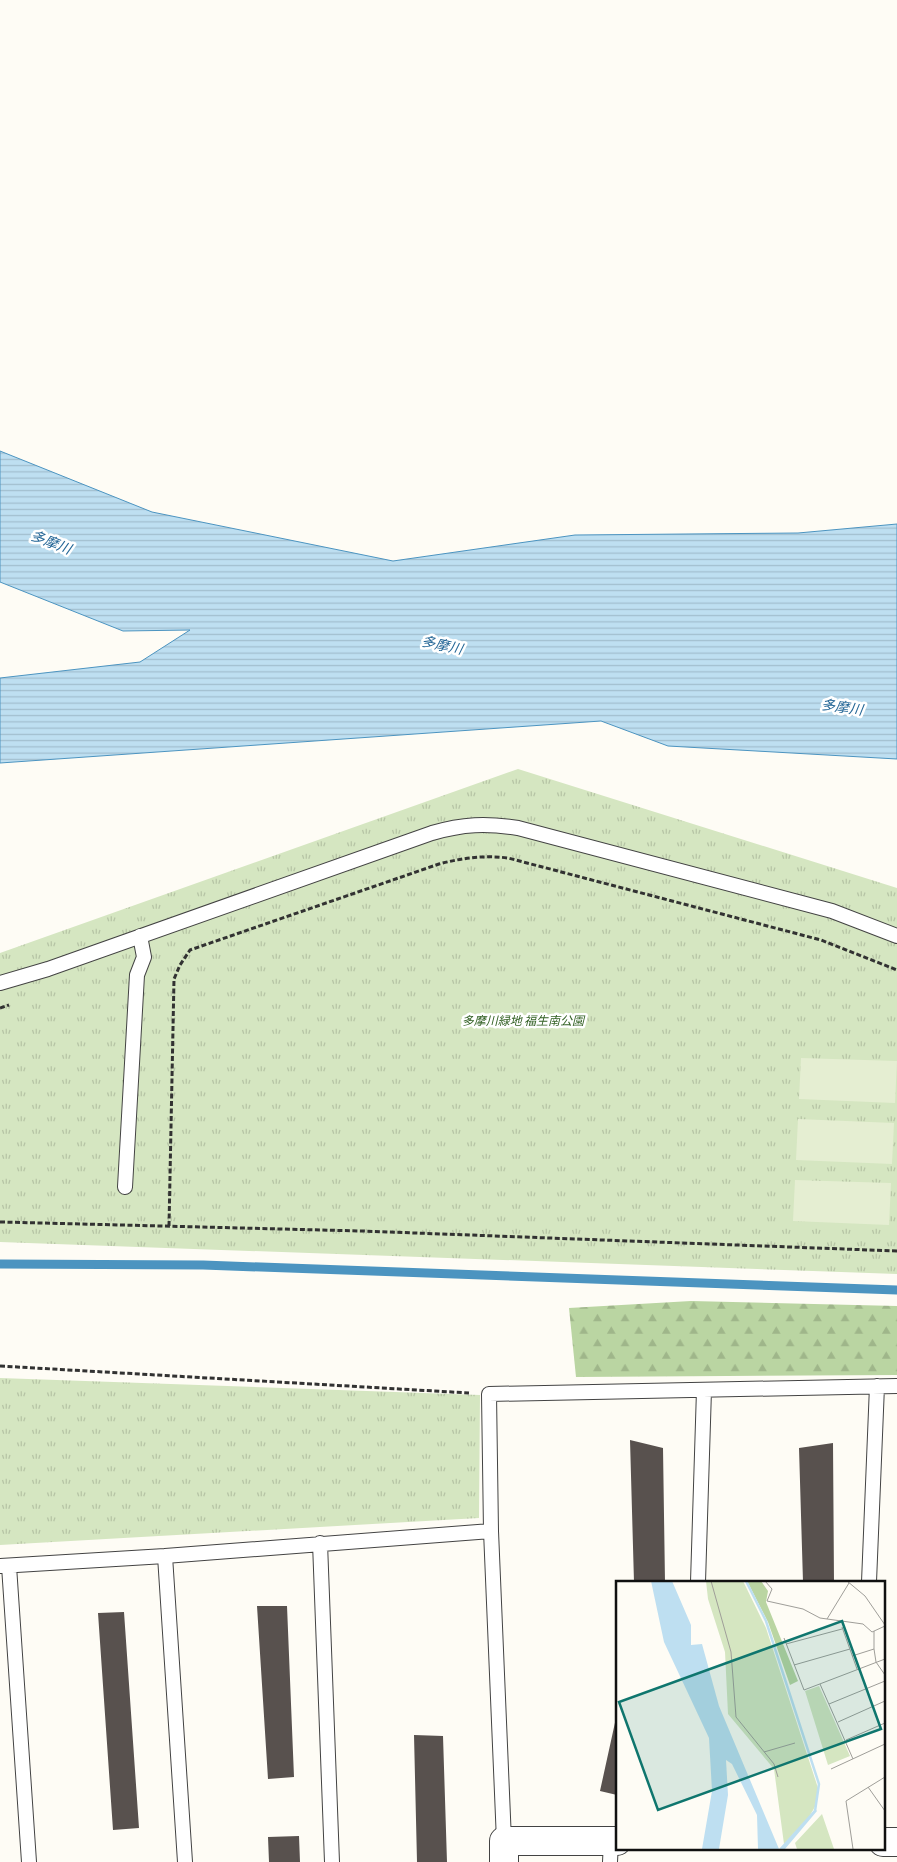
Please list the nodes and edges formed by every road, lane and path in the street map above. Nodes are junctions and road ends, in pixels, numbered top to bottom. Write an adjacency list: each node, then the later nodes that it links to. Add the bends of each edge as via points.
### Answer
1 (140, 936): 2 (lane, via 432,833 476,824 518,828 832,911); 4 (lane); 7 (lane, via 144,957 137,975)
2 (897, 936)
3 (897, 970): 9 (path, via 821,940 494,856 439,864 190,950 174,979)
4 (0, 983)
5 (15, 1003): 6 (path)
6 (0, 1008)
7 (125, 1187)
8 (0, 1222): 9 (path)
9 (169, 1226): 10 (path)
10 (897, 1251)
11 (0, 1366): 15 (path)
12 (877, 1386): 13 (lane); 14 (lane); 21 (lane)
13 (897, 1386)
14 (704, 1390): 15 (lane); 20 (lane)
15 (489, 1394): 16 (lane)
16 (491, 1531): 17 (lane); 25 (lane)
17 (320, 1543): 18 (lane); 29 (lane)
18 (165, 1556): 19 (lane); 28 (lane)
19 (4, 1566): 27 (lane)
20 (698, 1581)
21 (870, 1581)
22 (884, 1842): 23 (street)
23 (897, 1842)
24 (612, 1848): 25 (street)
25 (504, 1851)
26 (897, 1852): 30 (street)
27 (29, 1862)
28 (184, 1862)
29 (332, 1862)
30 (892, 1862)

